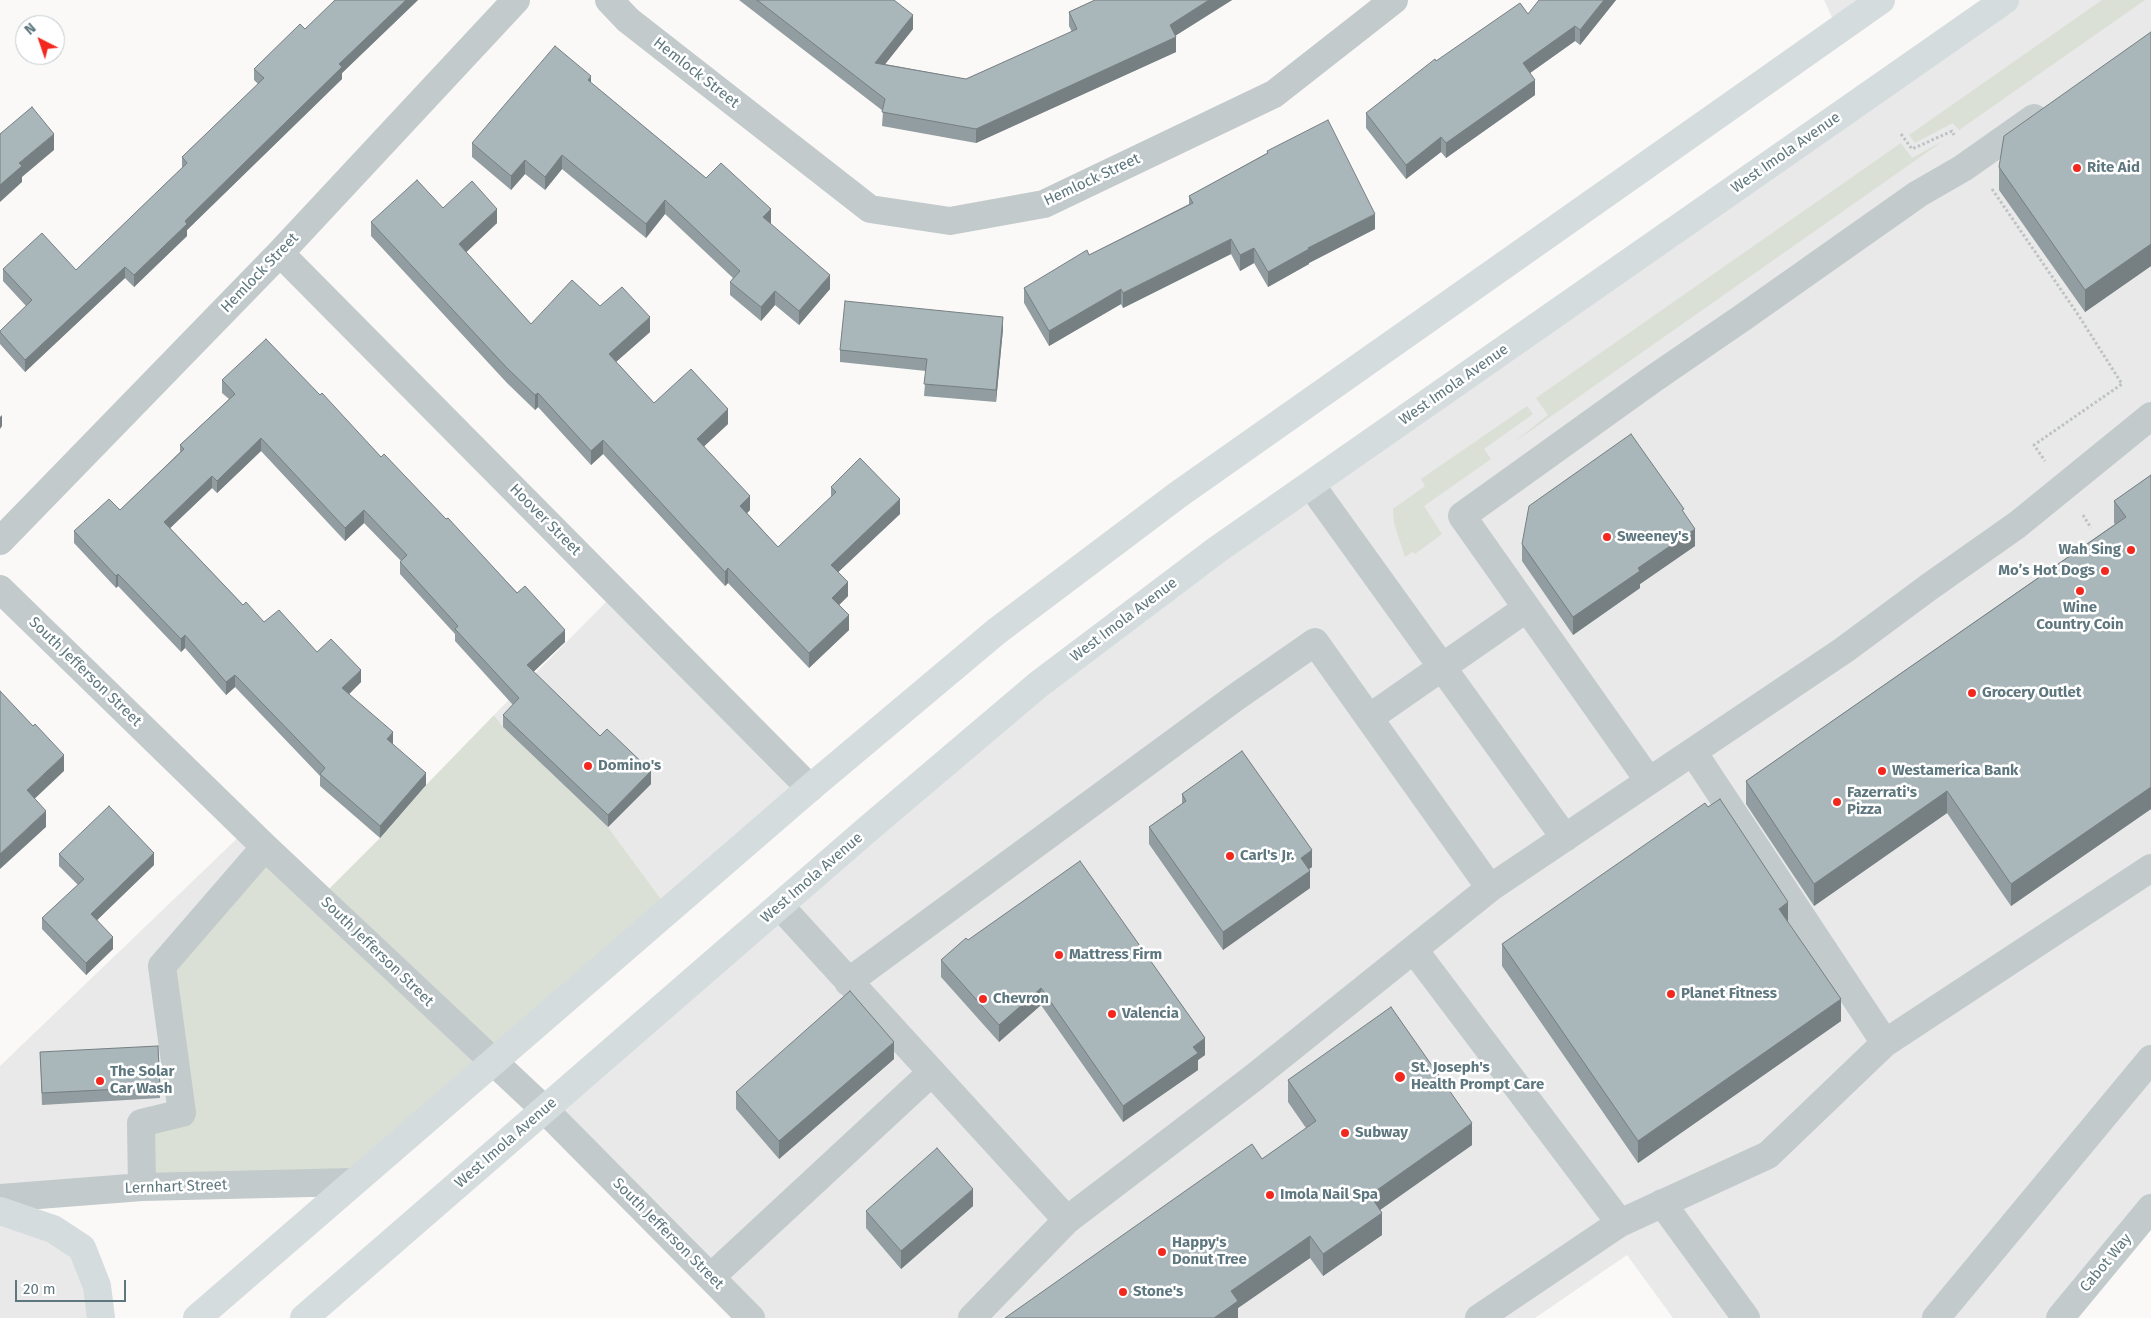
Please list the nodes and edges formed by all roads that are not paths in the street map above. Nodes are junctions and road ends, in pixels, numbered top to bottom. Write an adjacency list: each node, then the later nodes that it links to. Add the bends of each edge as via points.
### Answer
1 (516, 0): 7 (street, Hemlock Street)
2 (609, 0): 3 (street, Hemlock Street, via 628,20 870,209 950,221 1044,204 1274,94)
3 (1394, 0)
4 (1881, 0): 17 (main road, via 1179,494 997,631)
5 (2005, 0): 9 (main road, West Imola Avenue)
6 (2054, 104): 12 (street, via 1973,162 1918,194 1462,516)
7 (280, 253): 10 (street, Hemlock Street); 17 (street, Hoover Street)
8 (2151, 416): 15 (street, via 2018,525 1844,650)
9 (1310, 485): 13 (street); 22 (main road, West Imola Avenue, via 1218,549 1039,684)
10 (0, 541)
11 (0, 589): 19 (street, South Jefferson Street)
12 (1527, 608): 13 (street); 16 (street)
13 (1442, 667): 14 (street); 18 (street)
14 (1368, 718): 21 (street); 24 (street, via 1315,642)
15 (1693, 752): 16 (street); 25 (street)
16 (1649, 781): 18 (street)
17 (810, 788): 27 (main road)
18 (1564, 838): 21 (street)
19 (265, 847): 27 (street, South Jefferson Street); 31 (street, via 162,966 182,1113 142,1123)
20 (2151, 868): 25 (street)
21 (1490, 888): 23 (street)
22 (780, 906): 24 (street); 29 (main road, West Imola Avenue)
23 (1414, 950): 36 (street); 37 (street)
24 (848, 982): 28 (street)
25 (1885, 1042): 33 (street, via 1768,1155)
26 (2151, 1059): 46 (street)
27 (494, 1062): 29 (street, South Jefferson Street); 30 (main road)
28 (932, 1072): 36 (street); 38 (street)
29 (545, 1110): 38 (street, South Jefferson Street); 41 (main road, West Imola Avenue)
30 (353, 1182): 31 (street, Lernhart Street); 40 (main road)
31 (142, 1187): 32 (street, Lernhart Street)
32 (0, 1198)
33 (1662, 1203): 37 (street); 45 (street)
34 (2151, 1208): 47 (street, Cabot Way)
35 (0, 1211): 39 (main road, via 53,1228 82,1248 98,1286)
36 (1067, 1220): 43 (street)
37 (1620, 1223): 44 (street)
38 (711, 1277): 42 (street, South Jefferson Street)
39 (101, 1318)
40 (197, 1318)
41 (304, 1318)
42 (751, 1318)
43 (972, 1318)
44 (1479, 1318)
45 (1746, 1318)
46 (1936, 1318)
47 (2060, 1318)

